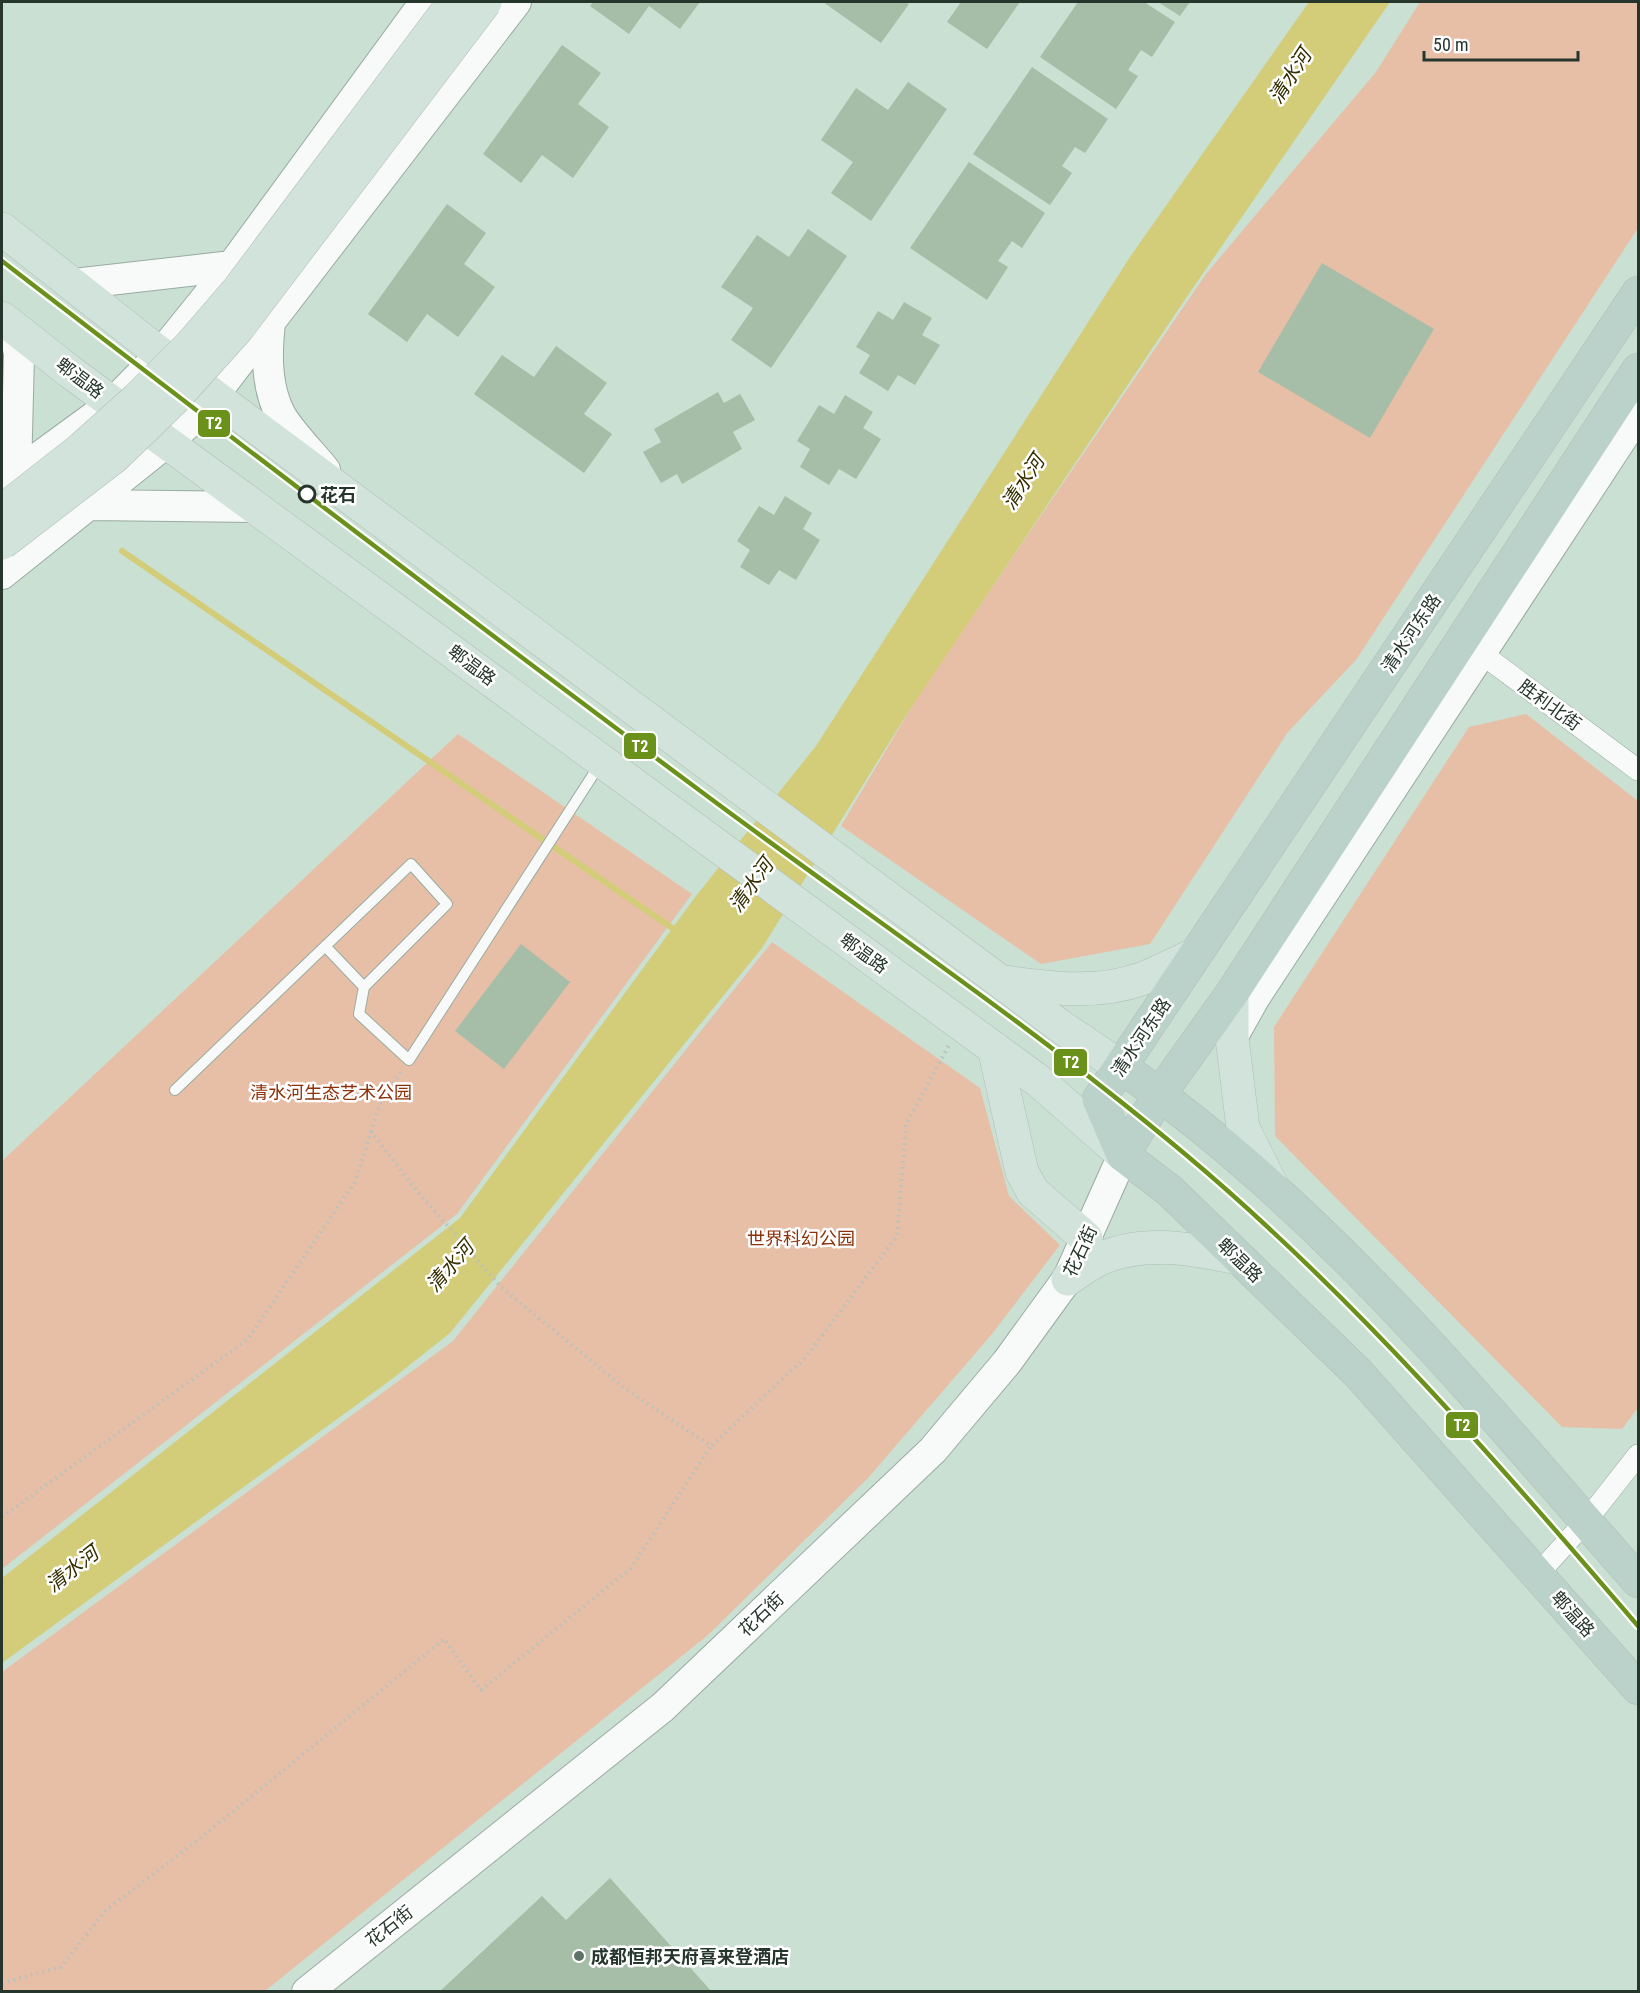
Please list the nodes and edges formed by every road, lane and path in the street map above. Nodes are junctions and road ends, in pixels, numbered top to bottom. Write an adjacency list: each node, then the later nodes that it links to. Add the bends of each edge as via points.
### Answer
1 (424, 2): 6 (main road)
2 (454, 2): 21 (main road, bridge, via 239,289 189,347 137,399)
3 (485, 2): 22 (main road, bridge, via 237,329 114,457)
4 (516, 2): 10 (main road)
5 (2, 229): 7 (main road)
6 (232, 266): 7 (main road); 11 (main road)
7 (74, 284): 11 (main road)
8 (1638, 292): 28 (highway, 清水河东路)
9 (8, 323): 14 (main road, 郫温路); 17 (main road, via 19,354)
10 (270, 323): 13 (main road); 18 (main road, via 266,353 272,389 283,418)
11 (160, 354): 13 (main road); 14 (main road)
12 (1638, 370): 24 (highway)
13 (214, 396): 16 (main road); 18 (main road)
14 (113, 403): 16 (main road, 郫温路); 17 (main road)
15 (1638, 414): 24 (main road)
16 (167, 442): 19 (main road); 20 (main road, 郫温路)
17 (9, 479)
18 (344, 493): 29 (main road)
19 (89, 505): 20 (main road); 23 (main road)
20 (255, 507): 25 (main road, 郫温路)
21 (2, 512)
22 (2, 543)
23 (2, 574)
24 (1472, 646): 26 (street, 胜利北街); 31 (highway); 33 (main road)
25 (602, 761): 32 (main road, 郫温路); 35 (lane)
26 (1638, 770)
27 (325, 946): 30 (lane); 30 (lane, via 411,864 447,904); 37 (lane)
28 (1196, 954): 29 (main road, via 1140,980 1091,989); 36 (highway, 清水河东路)
29 (1001, 982): 36 (main road)
30 (364, 987): 35 (lane, via 359,1014)
31 (1232, 993): 33 (main road); 38 (highway)
32 (961, 1024): 34 (main road, 郫温路); 45 (path, via 906,1124 897,1236 806,1357)
33 (1232, 1038): 41 (main road, via 1244,1128)
34 (994, 1048): 40 (main road, 郫温路, via 1040,1082); 42 (main road, via 1022,1172 1033,1192)
35 (409, 1060): 39 (path, via 381,1101)
36 (1121, 1067): 38 (highway); 40 (highway, 清水河东路, via 1099,1099)
37 (175, 1090)
38 (1160, 1094): 40 (highway); 41 (highway)
39 (371, 1131): 45 (path, via 412,1185 502,1288 627,1390); 47 (path, via 355,1182 248,1339)
40 (1123, 1155): 42 (main road, 花石街); 43 (highway, 郫温路, via 1170,1191)
41 (1272, 1186): 48 (highway, via 1395,1306)
42 (1086, 1238): 44 (main road, 花石街)
43 (1238, 1258): 44 (main road, via 1179,1247 1130,1250 1101,1259); 49 (highway, 郫温路, via 1358,1373)
44 (1068, 1279): 53 (main road, 花石街, via 1007,1362 933,1450 663,1707)
45 (711, 1446): 52 (path, via 631,1568 481,1690 444,1639 106,1910 61,1967)
46 (1638, 1455): 48 (street)
47 (2, 1517)
48 (1586, 1521): 49 (street); 50 (highway)
49 (1538, 1574): 51 (highway, 郫温路)
50 (1638, 1581)
51 (1638, 1688)
52 (2, 1983)
53 (307, 1992)

